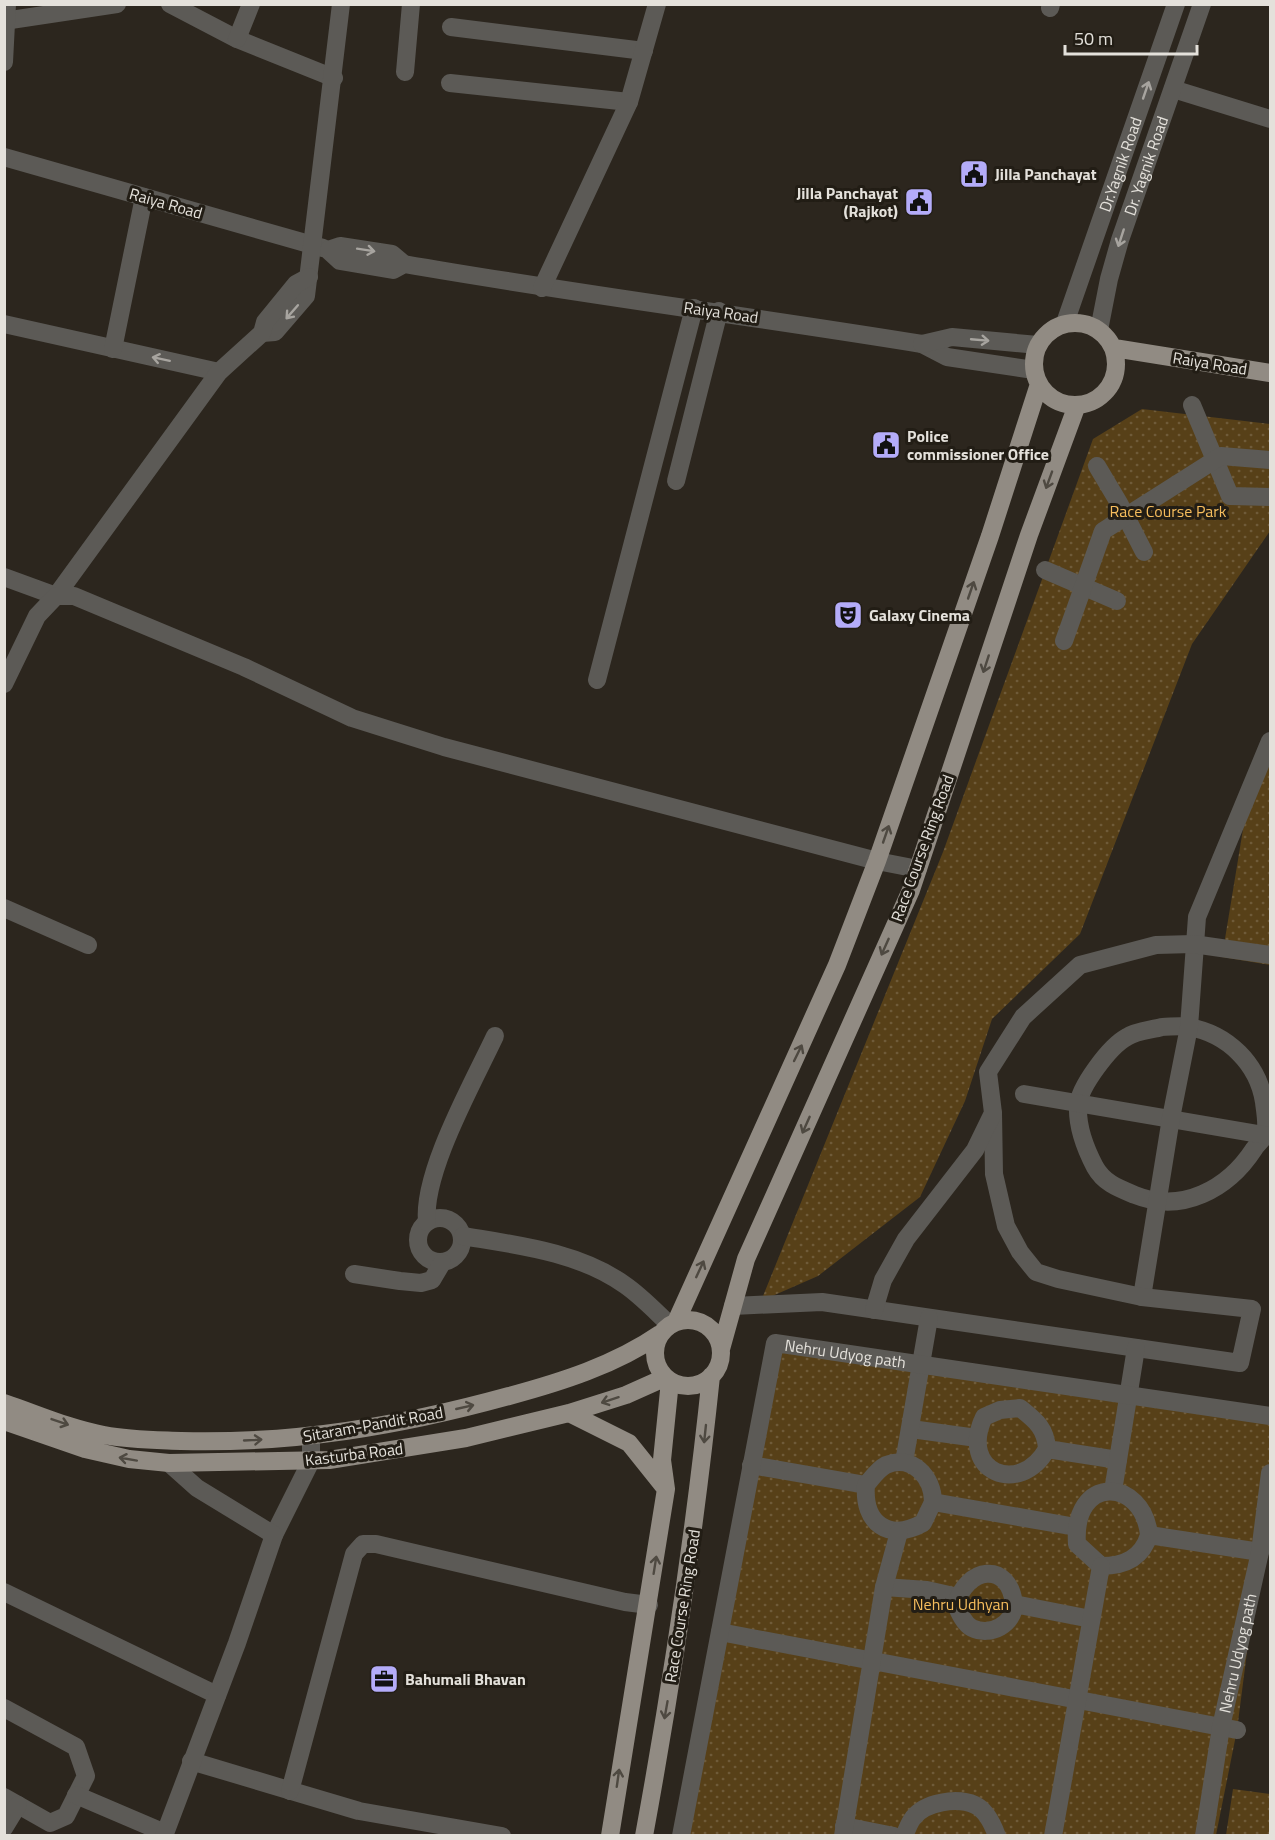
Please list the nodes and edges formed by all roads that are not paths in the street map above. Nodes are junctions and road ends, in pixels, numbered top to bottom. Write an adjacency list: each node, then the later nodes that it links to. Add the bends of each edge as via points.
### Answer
1 (117, 4): 9 (street)
2 (251, 4): 11 (street)
3 (341, 4): 15 (street)
4 (411, 4): 14 (street)
5 (657, 4): 12 (street)
6 (1176, 4): 26 (street, Dr.Yagnik Road, one-way to 6)
7 (1202, 4): 17 (street, Dr. Yagnik Road)
8 (165, 5): 11 (street)
9 (6, 16): 13 (street)
10 (451, 27): 12 (street)
11 (237, 39): 15 (street)
12 (644, 51): 18 (street)
13 (4, 62)
14 (405, 72)
15 (334, 78): 22 (street)
16 (450, 83): 18 (street)
17 (1173, 88): 19 (street); 28 (street, Dr. Yagnik Road, one-way to 28, via 1120,240)
18 (629, 102): 23 (street)
19 (1270, 119)
20 (4, 158): 21 (street, Raiya Road)
21 (144, 197): 22 (street, Raiya Road); 32 (street)
22 (321, 248): 23 (street, Raiya Road, via 340,261 393,270 404,264); 33 (street, via 309,277 296,284 265,322 262,333)
23 (542, 288): 24 (street, Raiya Road)
24 (694, 308): 25 (street, Raiya Road); 51 (street)
25 (719, 311): 29 (street, Raiya Road); 41 (street)
26 (1065, 323): 28 (main road, via 1088,324); 30 (main road, via 1045,335)
27 (4, 324): 32 (street)
28 (1099, 330): 31 (main road)
29 (922, 344): 30 (street, one-way to 30, via 952,338); 35 (street, Raiya Road, via 947,357)
30 (1038, 345): 35 (main road, via 1034,356)
31 (1114, 348): 34 (main road, Raiya Road); 36 (main road, via 1116,369 1108,389 1094,400)
32 (113, 349): 33 (street, one-way to 32)
33 (219, 372): 48 (street)
34 (1270, 373)
35 (1036, 377): 36 (main road, via 1055,400); 54 (main road, one-way to 35, via 990,536)
36 (1077, 405): 55 (main road, Race Course Ring Road, one-way to 55, via 1029,535)
37 (1192, 405): 39 (street)
38 (1270, 460): 39 (street, via 1221,456)
39 (1214, 461): 42 (street, via 1230,496); 43 (street)
40 (1097, 466): 43 (street)
41 (676, 481)
42 (1270, 497)
43 (1126, 517): 44 (street); 47 (street, via 1103,531)
44 (1144, 552)
45 (1045, 570): 47 (street)
46 (4, 577): 48 (street)
47 (1083, 588): 49 (street); 50 (street)
48 (56, 596): 52 (street, via 37,616); 54 (street, via 74,596 95,604 362,721 444,747)
49 (1117, 601)
50 (1064, 641)
51 (597, 680)
52 (4, 684)
53 (1270, 741): 57 (street, via 1197,917)
54 (877, 861): 55 (street); 76 (main road, one-way to 54, via 809,1028)
55 (918, 869): 73 (main road, Race Course Ring Road, one-way to 73, via 746,1259)
56 (4, 908): 58 (street)
57 (1193, 944): 59 (street); 60 (street); 64 (street, via 1156,945 1080,965 1023,1017 988,1072)
58 (88, 945)
59 (1270, 955)
60 (1189, 1027): 63 (street, via 1162,1027 1127,1036 1095,1070); 65 (street); 66 (street, via 1235,1047 1252,1067 1263,1094)
61 (495, 1036): 68 (street, via 435,1168)
62 (1024, 1094): 63 (street)
63 (1078, 1103): 65 (street); 67 (street, via 1079,1127 1100,1176 1114,1186)
64 (993, 1113): 72 (street, via 994,1174 1006,1226 1036,1272); 74 (street, via 975,1150 906,1239 883,1280)
65 (1171, 1118): 66 (street); 67 (street)
66 (1268, 1136): 67 (street, via 1247,1162 1214,1190)
67 (1159, 1203): 72 (street)
68 (427, 1222): 69 (street, via 449,1219); 70 (street, via 419,1234 419,1248 428,1259)
69 (463, 1236): 70 (street, via 461,1251); 76 (street, via 528,1247 602,1271 643,1299)
70 (442, 1263): 71 (street, via 432,1280 421,1283)
71 (354, 1274)
72 (1142, 1296): 77 (street, via 1252,1309 1240,1363)
73 (734, 1306): 74 (street, via 822,1302); 78 (main road, Race Course Ring Road)
74 (874, 1310): 75 (street)
75 (929, 1318): 77 (street); 86 (street)
76 (668, 1327): 78 (main road, via 695,1320 716,1336); 80 (main road, via 655,1346 655,1360); 87 (main road, Sitaram-Pandit Road, one-way to 76, via 412,1420 562,1381 647,1343)
77 (1136, 1348): 81 (street)
78 (721, 1349): 79 (main road, via 718,1366)
79 (711, 1376): 80 (main road, via 695,1385); 127 (main road, Race Course Ring Road, one-way to 127, via 700,1485)
80 (667, 1379): 83 (main road, Kasturba Road, one-way to 83); 97 (main road, Race Course Ring Road, via 662,1460)
81 (1129, 1395): 84 (street, Nehru Udyog path); 90 (street); 94 (street, Nehru Udyog path, via 775,1343)
82 (4, 1403): 87 (main road, Sitaram-Pandit Road, one-way to 87, via 104,1436 223,1442)
83 (570, 1413): 91 (main road, Kasturba Road, via 466,1438); 97 (main road, via 629,1443)
84 (1270, 1416)
85 (4, 1421): 93 (main road, Kasturba Road, one-way to 85, via 86,1449)
86 (910, 1429): 88 (street); 92 (street)
87 (311, 1437): 91 (street)
88 (977, 1438): 89 (street, via 976,1449 996,1474 1013,1475 1039,1464); 89 (street, via 984,1417 1020,1408 1041,1425)
89 (1047, 1449): 90 (street)
90 (1118, 1460): 98 (street)
91 (311, 1461): 93 (main road, Kasturba Road); 102 (street)
92 (904, 1462): 96 (street, via 886,1465); 99 (street, via 926,1477 933,1490)
93 (169, 1463): 102 (street, via 197,1488)
94 (752, 1465): 96 (street); 112 (street, Nehru Udyog path)
95 (1270, 1473): 104 (street, Nehru Udyog path)
96 (866, 1485): 101 (street, via 870,1515 879,1526)
97 (666, 1489): 110 (main road, Race Course Ring Road, one-way to 97)
98 (1113, 1491): 100 (street, via 1096,1494 1082,1506); 103 (street, via 1130,1497 1143,1511)
99 (933, 1502): 100 (street); 101 (street, via 923,1523)
100 (1076, 1527): 105 (street, via 1077,1544)
101 (899, 1532): 106 (street)
102 (274, 1535): 114 (street)
103 (1149, 1535): 104 (street); 105 (street, via 1138,1556 1116,1566)
104 (1260, 1552): 117 (street, Nehru Udyog path)
105 (1101, 1566): 111 (street)
106 (884, 1587): 108 (street, via 927,1590); 113 (street)
107 (4, 1592): 114 (street)
108 (958, 1598): 109 (street, via 960,1588 972,1576 989,1573 1007,1581); 109 (street, via 956,1605 971,1628 985,1630 1008,1622 1014,1614)
109 (1014, 1604): 111 (street)
110 (649, 1605): 119 (street, via 376,1544 363,1545 354,1554); 126 (main road, Race Course Ring Road, one-way to 110)
111 (1091, 1619): 115 (street)
112 (720, 1632): 113 (street); 128 (street, Nehru Udyog path)
113 (871, 1659): 115 (street); 123 (street)
114 (217, 1695): 118 (street)
115 (1078, 1698): 117 (street); 132 (street)
116 (4, 1708): 120 (street, via 76,1747 86,1776)
117 (1229, 1728): 133 (street, Nehru Udyog path)
118 (191, 1761): 119 (street); 124 (street)
119 (290, 1791): 125 (street, via 359,1811)
120 (76, 1795): 121 (street, via 66,1816 50,1823); 124 (street)
121 (11, 1802): 122 (street)
122 (4, 1828)
123 (843, 1831): 129 (street)
124 (165, 1834)
125 (502, 1836)
126 (610, 1836)
127 (644, 1836)
128 (681, 1836)
129 (894, 1836)
130 (904, 1836): 131 (street, via 913,1817 933,1805 954,1801 976,1805 990,1820)
131 (997, 1836)
132 (1053, 1836)
133 (1204, 1836)

